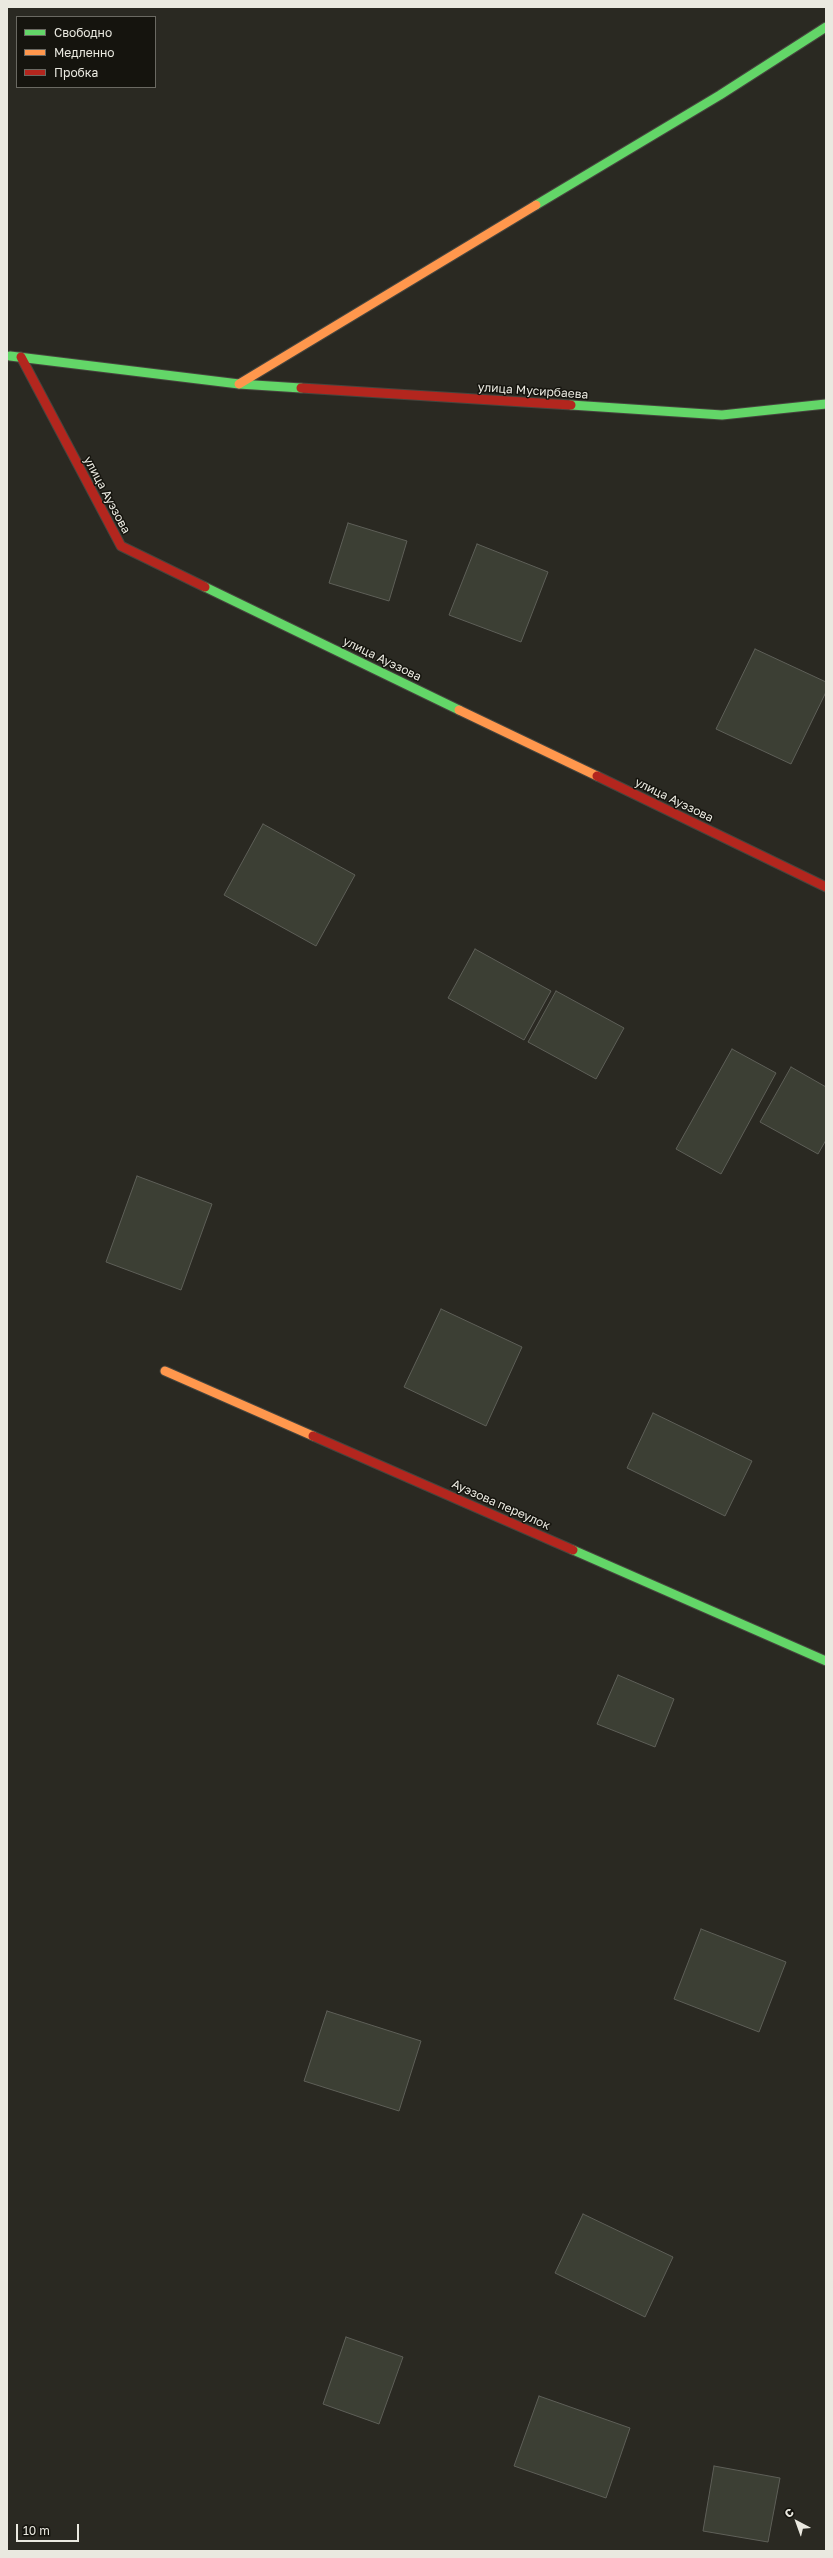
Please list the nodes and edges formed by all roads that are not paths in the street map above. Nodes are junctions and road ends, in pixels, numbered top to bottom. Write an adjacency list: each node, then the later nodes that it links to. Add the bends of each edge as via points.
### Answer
1 (826, 27): 4 (street, via 720,95)
2 (7, 355): 3 (street, улица Мусирбаева)
3 (21, 357): 4 (street, улица Мусирбаева); 6 (street, улица Ауэзова, via 121,546)
4 (239, 384): 5 (street, улица Мусирбаева, via 722,415)
5 (826, 404)
6 (826, 887)
7 (165, 1371): 8 (street, Ауэзова переулок)
8 (826, 1661)

